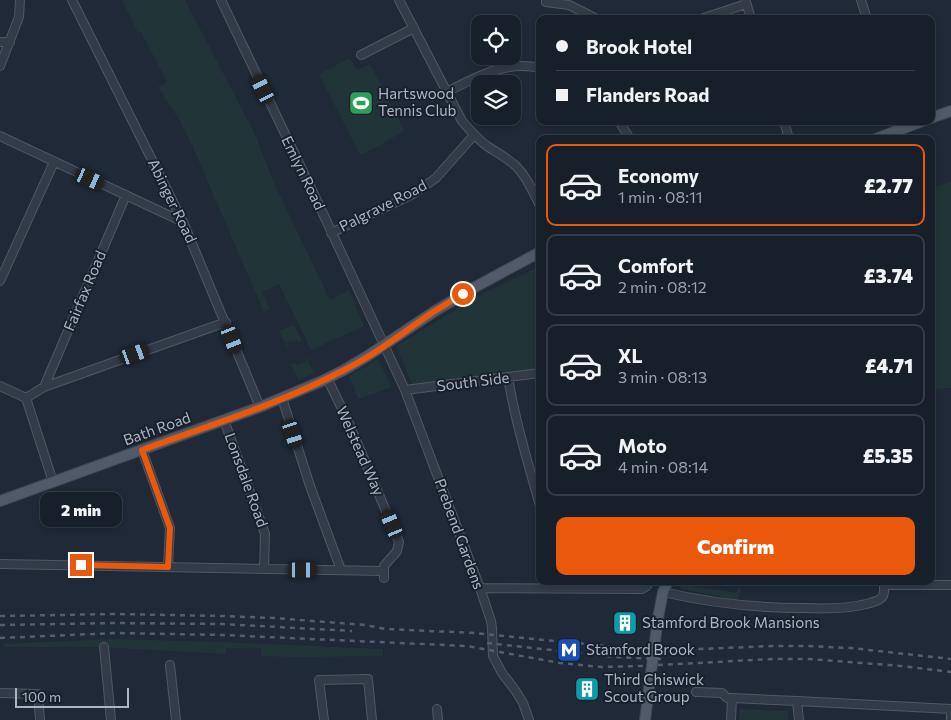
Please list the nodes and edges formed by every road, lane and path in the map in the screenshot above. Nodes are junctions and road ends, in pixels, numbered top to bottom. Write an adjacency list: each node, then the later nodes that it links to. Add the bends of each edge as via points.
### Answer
1 (20, 0): 14 (street, via 19,17)
2 (72, 0): 28 (street, Abinger Road)
3 (220, 0): 29 (street, Emlyn Road)
4 (399, 0): 12 (street)
5 (546, 0): 8 (street, via 568,5)
6 (861, 0): 11 (street)
7 (746, 2): 9 (street); 10 (street)
8 (589, 15)
9 (712, 15)
10 (750, 15)
11 (867, 15)
12 (414, 28): 15 (street); 18 (street)
13 (0, 42): 14 (street)
14 (10, 42): 16 (street)
15 (360, 55)
16 (0, 66)
17 (536, 68): 18 (street, via 498,69)
18 (447, 92): 22 (street, via 462,121)
19 (951, 111): 20 (main road)
20 (935, 117)
21 (904, 125): 23 (main road)
22 (474, 135): 27 (street, via 516,166); 29 (street, Palgrave Road, via 425,186)
23 (884, 135)
24 (0, 136): 25 (street)
25 (54, 162): 26 (street); 31 (street)
26 (126, 195): 28 (street); 38 (street, Fairfax Road)
27 (536, 199)
28 (183, 222): 32 (street, Abinger Road)
29 (332, 232): 33 (street, Emlyn Road)
30 (536, 254): 33 (main road, Bath Road, via 434,311)
31 (0, 281)
32 (226, 322): 38 (street); 42 (street, Abinger Road)
33 (385, 346): 36 (main road, Bath Road); 39 (street, Prebend Gardens)
34 (536, 374): 35 (street, South Side)
35 (508, 377): 39 (street, South Side); 46 (street)
36 (324, 380): 41 (main road, Bath Road); 51 (street, Welstead Way, via 347,419 400,542 382,573)
37 (0, 386): 40 (street)
38 (44, 387): 40 (street)
39 (405, 390): 56 (street, Prebend Gardens)
40 (26, 398): 45 (street)
41 (282, 398): 42 (main road, Bath Road); 51 (street)
42 (260, 407): 43 (main road, Bath Road)
43 (224, 420): 44 (main road, Bath Road); 50 (street, Lonsdale Road, via 265,534)
44 (142, 450): 45 (main road, Bath Road); 49 (street, via 170,528)
45 (53, 482): 47 (main road, Bath Road)
46 (536, 492)
47 (0, 501)
48 (0, 564): 49 (street)
49 (168, 567): 50 (street)
50 (264, 569): 51 (street)
51 (341, 570)
52 (562, 585): 53 (street, via 642,589); 56 (street)
53 (646, 585)
54 (666, 585): 57 (main road)
55 (951, 585): 57 (street, via 884,585 884,594 878,601 842,608 741,606)
56 (480, 588): 73 (street, Prebend Gardens, via 491,621 492,656 523,703)
57 (663, 592): 74 (main road)
58 (104, 647): 68 (street)
59 (170, 665): 69 (street)
60 (696, 692): 62 (street, via 722,693)
61 (0, 693): 67 (street, via 38,694)
62 (732, 698): 63 (street); 75 (street)
63 (797, 701): 65 (street); 76 (street)
64 (437, 708): 72 (street)
65 (951, 709): 66 (street)
66 (951, 719)
67 (40, 720)
68 (111, 720)
69 (176, 720)
70 (324, 720): 71 (street, via 319,680 344,679 368,680)
71 (372, 720)
72 (438, 720)
73 (529, 720)
74 (645, 720)
75 (732, 720)
76 (799, 720)

